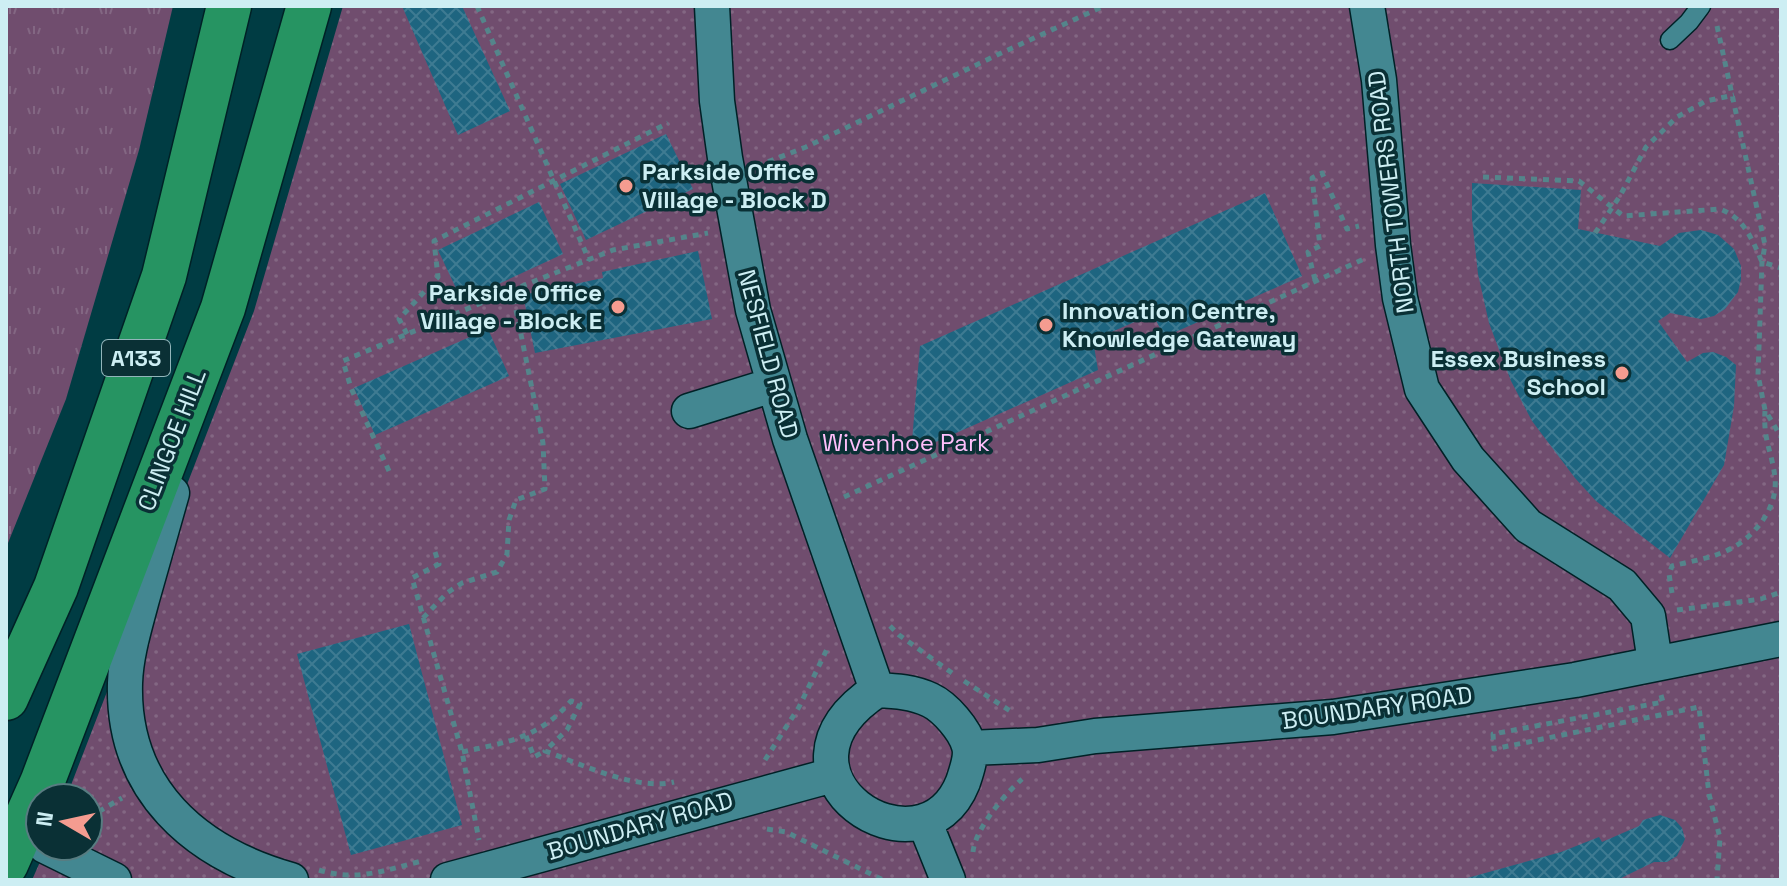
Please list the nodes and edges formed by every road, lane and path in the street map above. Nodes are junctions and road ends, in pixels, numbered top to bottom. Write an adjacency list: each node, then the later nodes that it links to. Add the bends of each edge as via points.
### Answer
1 (229, 6): 38 (main road, A133, via 164,276 56,587)
2 (309, 6): 24 (main road, CLINGOE HILL / A133)
3 (477, 6): 12 (path)
4 (712, 6): 16 (street, NESFIELD ROAD, via 717,101)
5 (1104, 6): 13 (path, via 755,167)
6 (1367, 6): 18 (street, NORTH TOWERS ROAD)
7 (1707, 12): 8 (lane); 9 (path)
8 (1670, 40)
9 (1734, 95): 14 (path, via 1706,101 1677,117 1646,147); 20 (path, via 1765,245)
10 (668, 123): 12 (path)
11 (1483, 177): 14 (path, via 1579,181)
12 (553, 181): 19 (path); 25 (path, via 434,241 438,277 399,319)
13 (757, 181)
14 (1613, 208): 17 (path); 20 (path, via 1623,216 1729,212 1747,229)
15 (1359, 214): 22 (path, via 1360,226 1347,229 1322,173 1312,178 1320,246 1308,252)
16 (737, 230): 19 (path, via 613,250); 26 (street, NESFIELD ROAD)
17 (1595, 233)
18 (1393, 245): 22 (path); 36 (street, NORTH TOWERS ROAD, via 1422,389 1468,459 1528,526 1622,585 1648,616)
19 (589, 260): 23 (path)
20 (1762, 262): 21 (path); 27 (path, via 1758,375)
21 (1781, 268)
22 (1315, 280): 31 (path)
23 (512, 290): 25 (path); 34 (path, via 543,443 545,489 516,500 507,554 497,572 462,583)
24 (223, 308): 49 (main road, CLINGOE HILL / A133); 52 (street, via 129,647 126,710 138,761 176,817 232,859)
25 (407, 334): 30 (path, via 343,361)
26 (773, 385): 28 (street); 37 (street, NESFIELD ROAD)
27 (1765, 410): 29 (path); 33 (path, via 1763,433 1775,478 1765,517 1730,549 1672,566 1669,574 1674,610)
28 (689, 411)
29 (1781, 437)
30 (389, 471)
31 (839, 499)
32 (435, 552): 34 (path, via 439,564 412,578)
33 (1781, 592)
34 (423, 618): 44 (path)
35 (1781, 639): 36 (street, BOUNDARY ROAD)
36 (1655, 662): 39 (path); 42 (street, BOUNDARY ROAD, via 1575,680 1333,717)
37 (877, 690): 42 (street, via 906,691 933,701 955,722); 45 (street, via 854,705 839,726 832,747)
38 (6, 698)
39 (1663, 702): 40 (path); 40 (path, via 1493,734 1494,749)
40 (1666, 714): 56 (path, via 1699,707 1720,838)
41 (526, 736): 43 (path, via 534,757); 43 (path, via 556,718 571,701 580,704 567,730); 44 (path)
42 (970, 748): 48 (street, via 958,795)
43 (545, 751): 46 (path, via 658,786)
44 (462, 752): 50 (path)
45 (833, 775): 47 (street, BOUNDARY ROAD); 48 (street, via 851,806 879,823)
46 (689, 778)
47 (735, 800): 51 (street, BOUNDARY ROAD); 54 (path, via 741,828 786,832)
48 (925, 823): 55 (street)
49 (23, 843): 53 (street)
50 (480, 845)
51 (436, 870): 52 (path, via 345,877)
52 (302, 874)
53 (114, 880)
54 (883, 880)
55 (948, 880)
56 (1717, 880)

